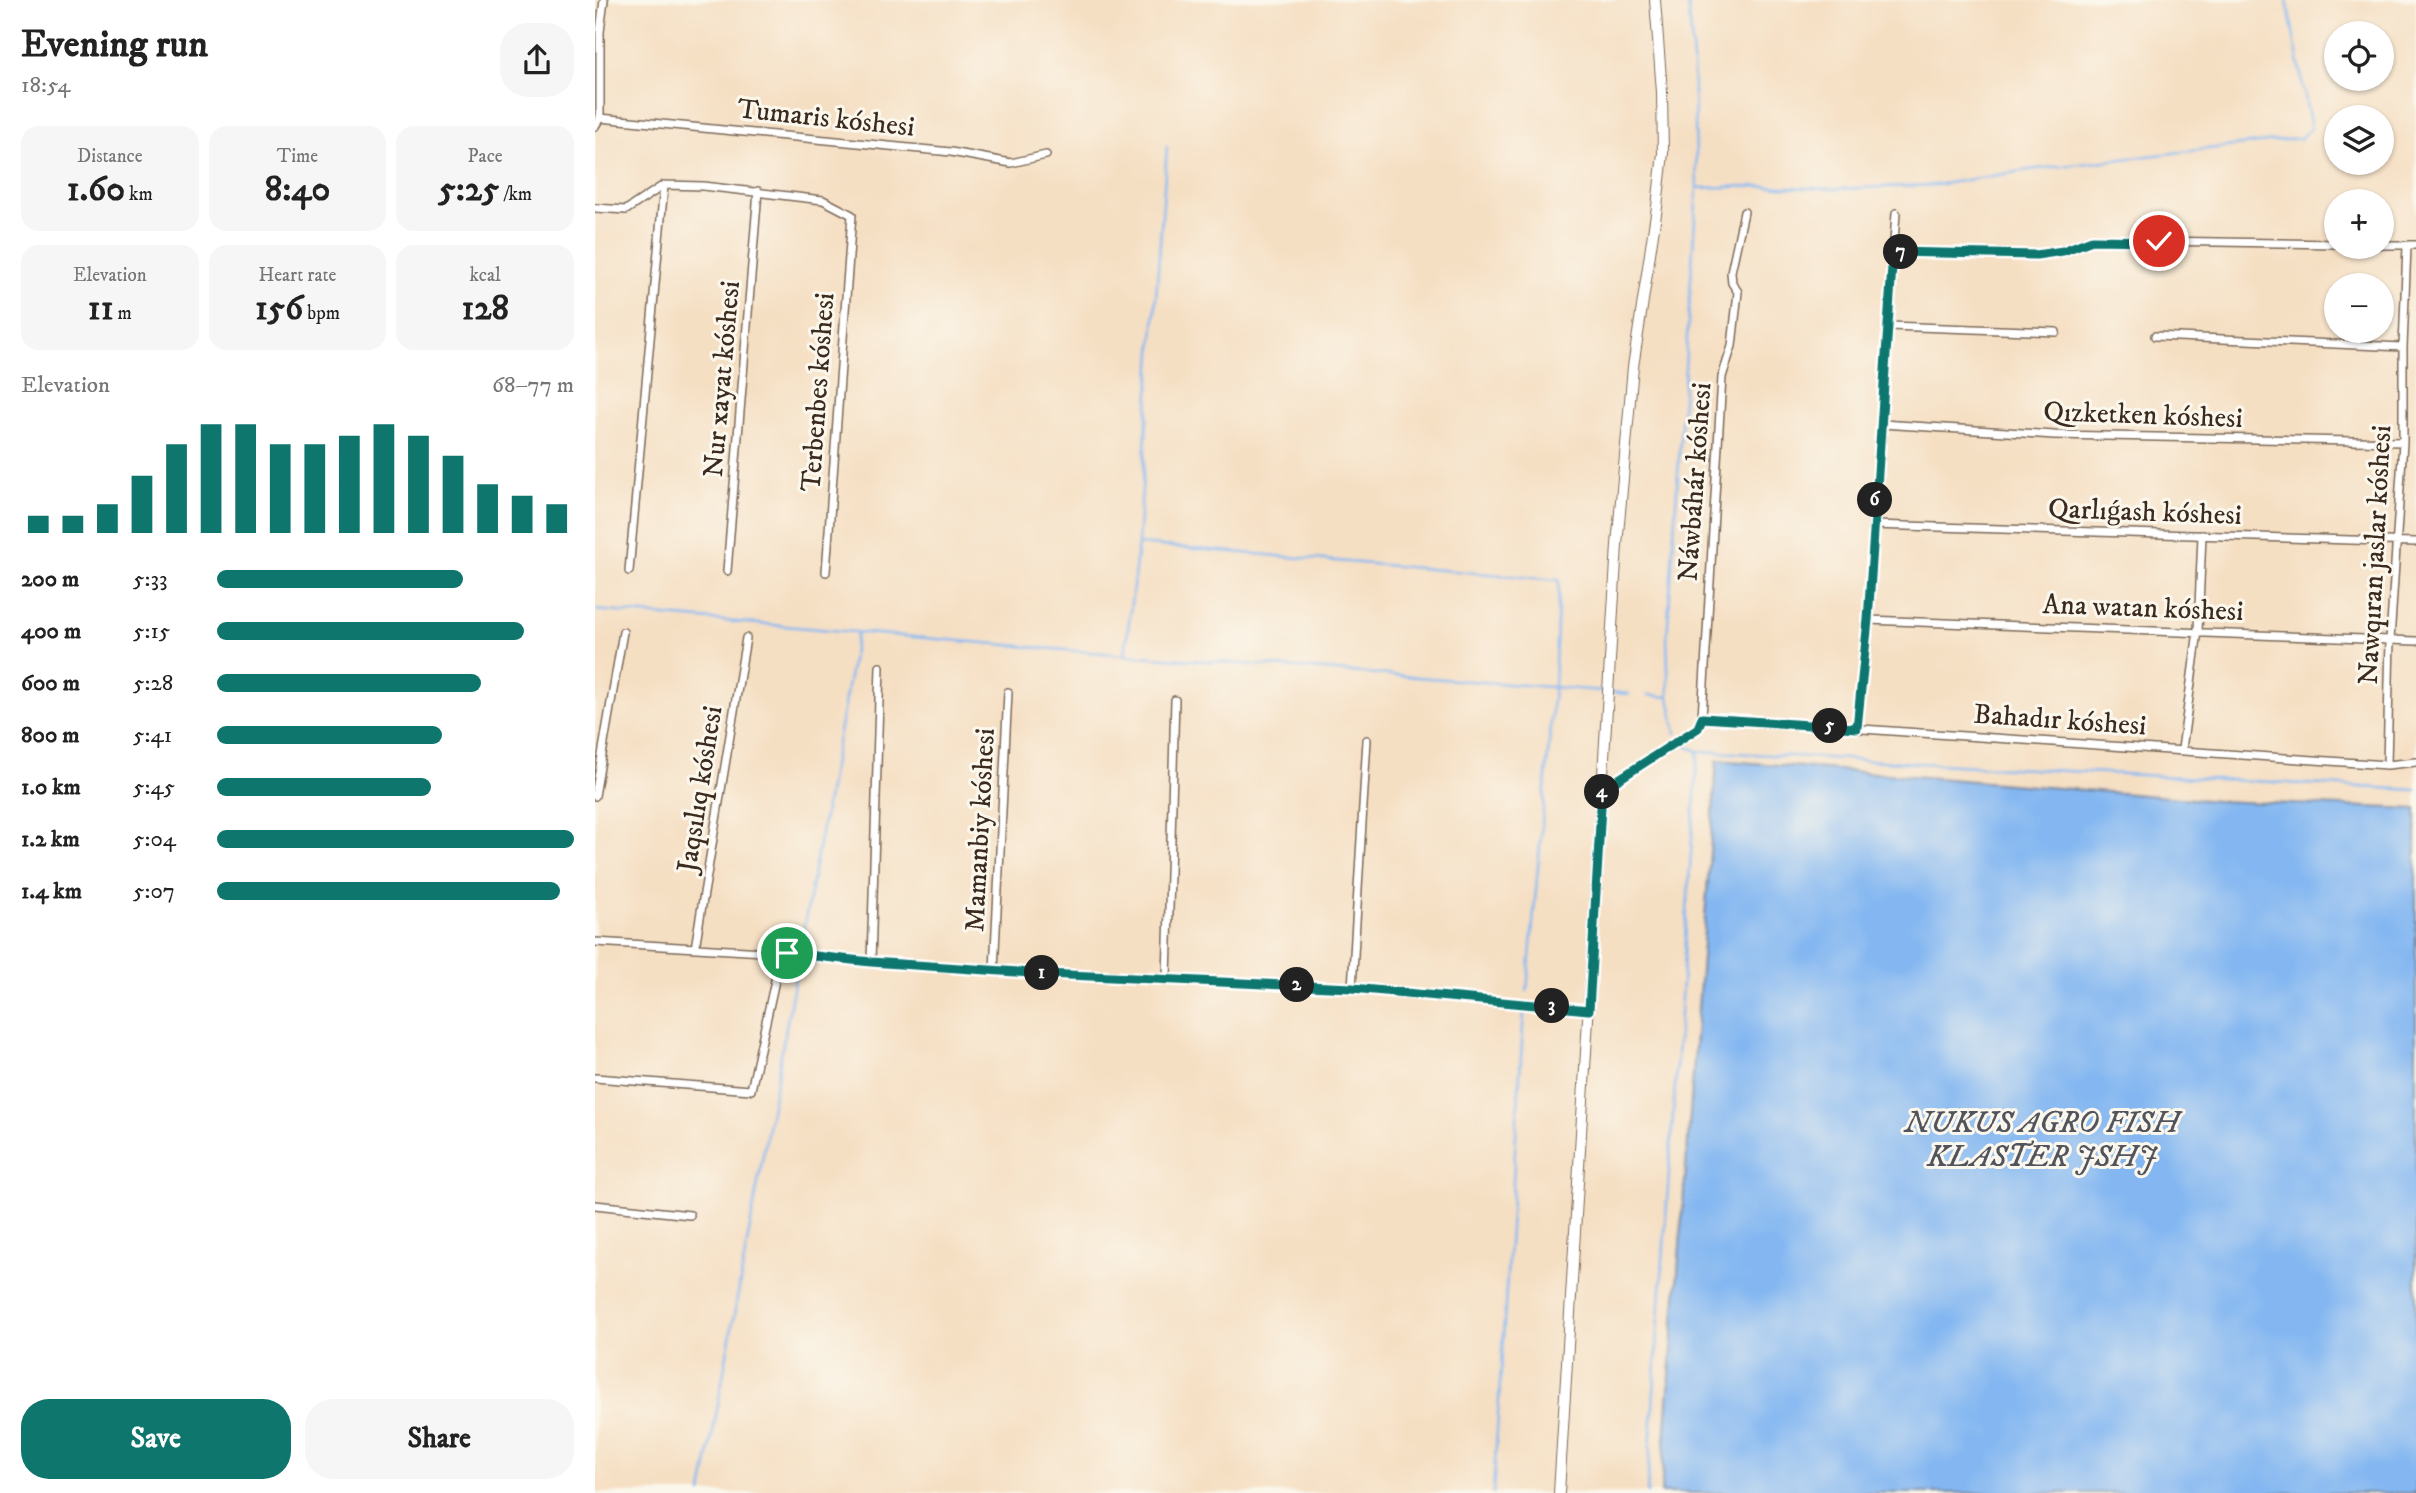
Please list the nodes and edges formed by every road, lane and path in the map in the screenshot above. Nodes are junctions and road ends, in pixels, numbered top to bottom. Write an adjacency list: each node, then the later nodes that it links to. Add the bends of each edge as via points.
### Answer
1 (604, 0): 3 (street)
2 (1655, 0): 43 (main road, via 1663,153 1633,367)
3 (600, 118): 4 (street); 5 (street, Tumaris kóshesi, via 951,152 1011,163)
4 (595, 126)
5 (1046, 155)
6 (664, 185): 7 (street); 8 (street, via 626,210); 25 (street)
7 (758, 191): 26 (street, Nur xayat kóshesi); 27 (street, Terbenbes kóshesi, via 823,200 852,215)
8 (595, 208)
9 (1744, 212): 37 (street, Náwbáhár kóshesi, via 1731,272 1738,292 1732,346 1722,377)
10 (1896, 213): 14 (street)
11 (2324, 244): 14 (street, via 2092,240 2036,255)
12 (2394, 245): 13 (street, Nawqıran jaslar kóshesi)
13 (2412, 245): 18 (street, Nawqıran jaslar kóshesi)
14 (1893, 252): 15 (street)
15 (1889, 326): 16 (street); 19 (street)
16 (2056, 332)
17 (2155, 336): 18 (street)
18 (2403, 347): 20 (street, Nawqıran jaslar kóshesi)
19 (1882, 424): 20 (street, Qızketken kóshesi, via 2054,435); 21 (street)
20 (2403, 442): 23 (street, Nawqıran jaslar kóshesi)
21 (1873, 525): 22 (street, Qarlıǵash kóshesi); 28 (street)
22 (2202, 535): 23 (street, Qarlıǵash kóshesi); 29 (street)
23 (2398, 542): 24 (street, Qarlıǵash kóshesi); 32 (street, Nawqıran jaslar kóshesi)
24 (2416, 542)
25 (629, 570)
26 (727, 571)
27 (826, 572)
28 (1868, 620): 29 (street, Ana watan kóshesi); 38 (street)
29 (2197, 631): 32 (street, Ana watan kóshesi); 40 (street)
30 (623, 632): 44 (street)
31 (746, 638): 46 (street, Jaqsılıq kóshesi)
32 (2390, 640): 33 (street, Ana watan kóshesi); 42 (street, Nawqıran jaslar kóshesi)
33 (2416, 641)
34 (880, 667): 48 (street)
35 (1008, 692): 49 (street, Mamanbiy kóshesi)
36 (1175, 700): 50 (street)
37 (1702, 718): 38 (street, Bahadır kóshesi); 43 (street, via 1698,728)
38 (1857, 728): 40 (street, Bahadır kóshesi)
39 (1367, 740): 51 (street)
40 (2182, 749): 42 (street, Bahadır kóshesi)
41 (2416, 762): 42 (street, Bahadır kóshesi)
42 (2387, 765)
43 (1602, 790): 52 (main road)
44 (595, 796)
45 (595, 942): 46 (street)
46 (695, 947): 47 (street)
47 (781, 953): 48 (street); 53 (street, via 751,1090)
48 (871, 962): 49 (street)
49 (995, 970): 50 (street)
50 (1167, 978): 51 (street)
51 (1352, 988): 52 (street)
52 (1589, 1010): 56 (main road)
53 (595, 1078)
54 (595, 1205): 55 (street)
55 (689, 1215)
56 (1559, 1493)

